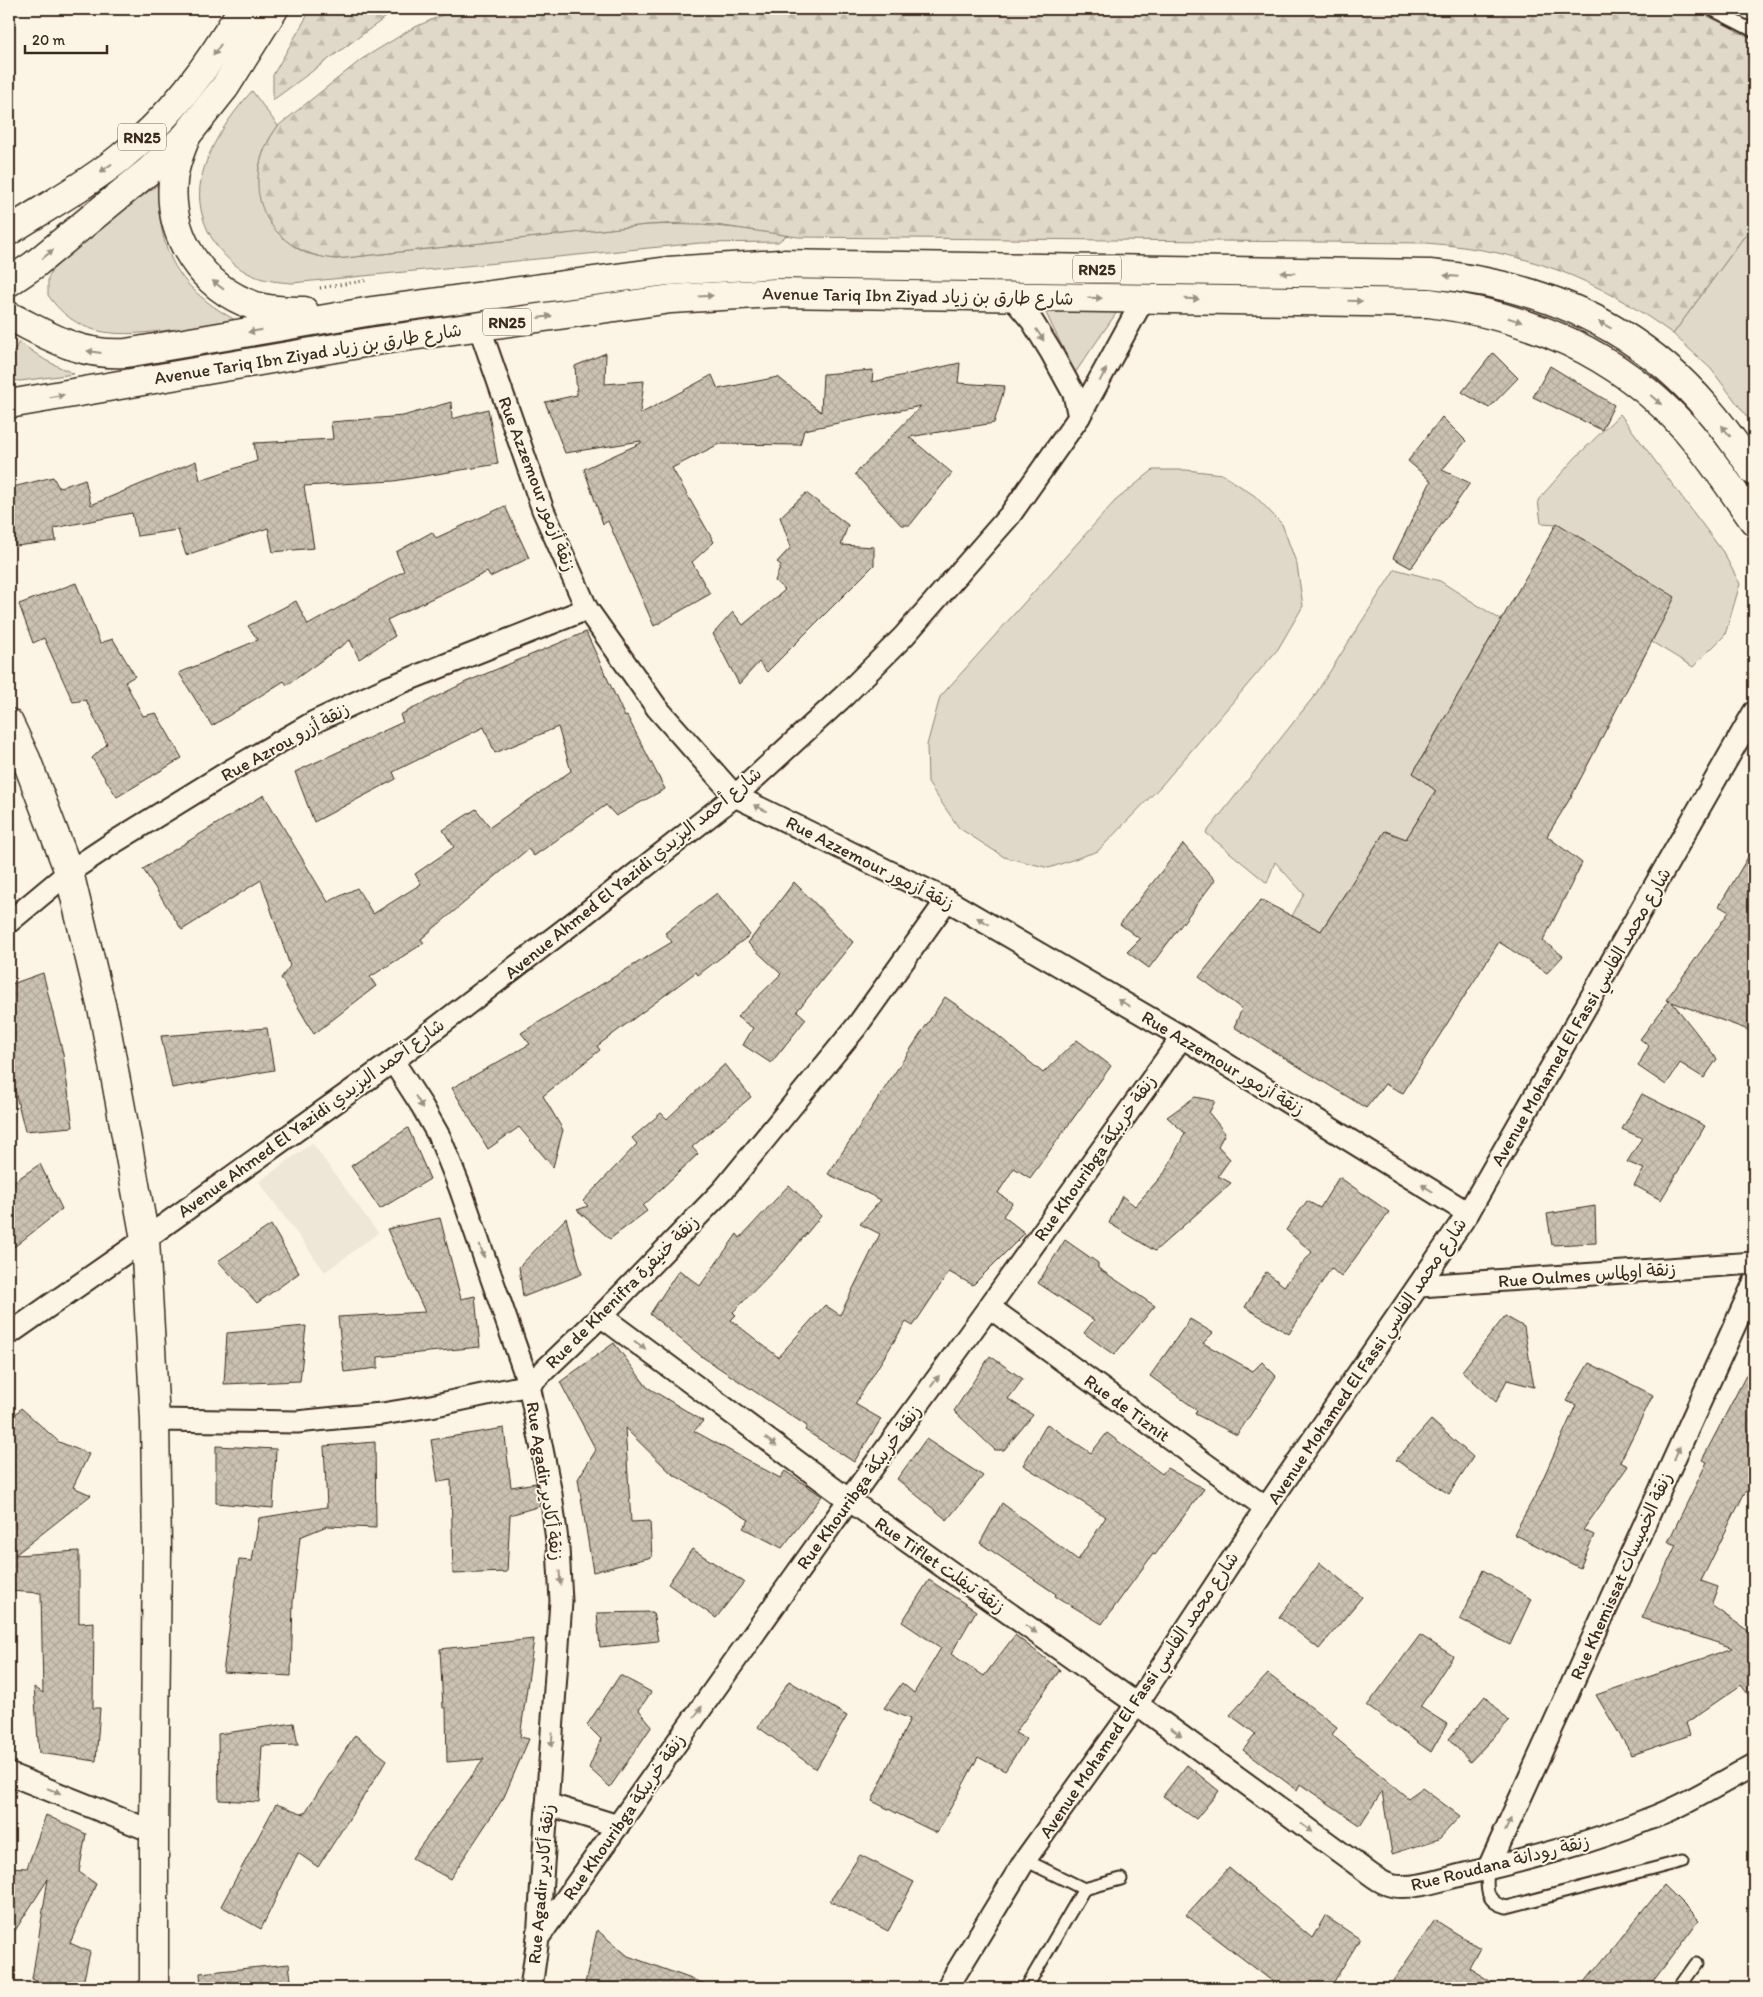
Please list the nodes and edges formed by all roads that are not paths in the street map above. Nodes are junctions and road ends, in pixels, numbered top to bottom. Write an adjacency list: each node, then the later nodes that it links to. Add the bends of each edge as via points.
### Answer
1 (242, 9): 6 (main road, RN25, one-way to 6, via 218,50 156,125 120,158)
2 (274, 9): 5 (main road, RN25, via 225,86)
3 (1711, 9): 4 (lane)
4 (1754, 31)
5 (186, 136): 7 (main road, RN25, one-way to 5, via 150,170); 10 (main road, RN25, one-way to 5, via 301,310 278,312 255,306 234,297 199,268 177,226 173,204 174,173)
6 (9, 230)
7 (9, 282)
8 (1011, 296): 9 (main road, Avenue Tariq Ibn Ziyad شارع طارق بن زياد / RN25, one-way to 9); 12 (main road, Avenue Tariq Ibn Ziyad شارع طارق بن زياد / RN25, one-way to 8, via 671,299 724,295); 14 (street, one-way to 14, via 1032,321 1051,352 1074,394)
9 (1144, 298): 14 (street, Avenue Ahmed El Yazidi شارع أحمد اليزيدي, one-way to 9); 16 (main road, Avenue Tariq Ibn Ziyad شارع طارق بن زياد / RN25, one-way to 16, via 1429,303 1466,308 1536,327 1602,359 1660,403 1709,457)
10 (346, 315): 11 (main road, Avenue Tariq Ibn Ziyad شارع طارق بن زياد / RN25, one-way to 11, via 111,354 81,350); 15 (main road, Avenue Tariq Ibn Ziyad شارع طارق بن زياد / RN25, one-way to 10, via 1706,406 1679,378 1617,331 1546,297 1469,278 1430,274 780,264 668,271)
11 (9, 316)
12 (479, 326): 13 (main road, Avenue Tariq Ibn Ziyad شارع طارق بن زياد / RN25, one-way to 12, via 366,342); 17 (street, Rue Azzemour زنقة أزمور, via 543,510)
13 (9, 404)
14 (1079, 417): 20 (street, Avenue Ahmed El Yazidi شارع أحمد اليزيدي, via 1010,515 910,629)
15 (1754, 470)
16 (1754, 521)
17 (588, 609): 20 (street, Rue Azzemour زنقة أزمور, via 657,708); 21 (street, Rue Azrou زنقة أزرو, via 396,684 314,722)
18 (1754, 712): 26 (street, Avenue Mohamed El Fassi شارع محمد الفاسي)
19 (9, 723): 21 (main road)
20 (735, 796): 22 (street, Rue Azzemour زنقة أزمور, one-way to 20); 25 (street, Avenue Ahmed El Yazidi شارع أحمد اليزيدي)
21 (69, 872): 23 (street, Rue Azrou زنقة أزرو); 27 (main road, via 105,1020)
22 (947, 900): 24 (street, Rue Azzemour زنقة أزمور, one-way to 22); 32 (street, Rue de Khenifra زنقة خنيفرة, via 857,1026 796,1103 724,1189)
23 (9, 922)
24 (1182, 1036): 26 (street, Rue Azzemour زنقة أزمور, one-way to 24); 31 (street, Rue Khouribga زنقة خريبكة)
25 (393, 1061): 27 (street, Avenue Ahmed El Yazidi شارع أحمد اليزيدي); 34 (street, Rue Agadir زنقة أكادير, one-way to 34, via 440,1138)
26 (1468, 1213): 30 (street, Avenue Mohamed El Fassi شارع محمد الفاسي)
27 (145, 1239): 33 (street, Avenue Ahmed El Yazidi شارع أحمد اليزيدي); 35 (main road)
28 (1754, 1263): 30 (street, Rue Oulmes زنقة اولماس)
29 (1754, 1283): 46 (street, Rue Khemissat زنقة الخميسات, one-way to 29)
30 (1420, 1286): 37 (street, Avenue Mohamed El Fassi شارع محمد الفاسي)
31 (989, 1307): 36 (street, Rue Khouribga زنقة خريبكة, one-way to 31); 37 (street, Rue de Tiznit)
32 (601, 1316): 34 (street, Rue de Khenifra زنقة خنيفرة); 36 (street, Rue Tiflet زنقة تيفلت, one-way to 36)
33 (9, 1334)
34 (529, 1385): 35 (street, via 382,1414 298,1422); 41 (street, Rue Agadir زنقة أكادير, one-way to 41, via 551,1494 561,1601)
35 (155, 1420): 43 (main road)
36 (849, 1500): 38 (street, Rue Tiflet زنقة تيفلت, one-way to 38); 42 (street, Rue Khouribga زنقة خريبكة, one-way to 36)
37 (1266, 1508): 38 (street, Avenue Mohamed El Fassi شارع محمد الفاسي)
38 (1137, 1704): 44 (street, Avenue Mohamed El Fassi شارع محمد الفاسي); 46 (street, Rue Roudana زنقة رودانة, one-way to 46, via 1355,1863 1392,1886 1422,1884)
39 (1754, 1765): 46 (street, Rue Roudana زنقة رودانة, via 1648,1820 1594,1840)
40 (9, 1774): 43 (street, one-way to 43)
41 (547, 1804): 42 (street); 49 (street, Rue Agadir زنقة أكادير)
42 (618, 1826): 49 (street, Rue Khouribga زنقة خريبكة)
43 (154, 1832): 51 (main road)
44 (1025, 1860): 48 (lane); 53 (street, Avenue Mohamed El Fassi شارع محمد الفاسي)
45 (1683, 1861): 46 (lane, via 1508,1907 1494,1902 1488,1894)
46 (1488, 1869)
47 (1121, 1879): 48 (lane)
48 (1084, 1889): 54 (lane)
49 (538, 1938): 52 (street, Rue Agadir زنقة أكادير)
50 (1696, 1964): 55 (lane)
51 (154, 1988)
52 (531, 1988)
53 (946, 1988)
54 (1026, 1988)
55 (1679, 1988)

